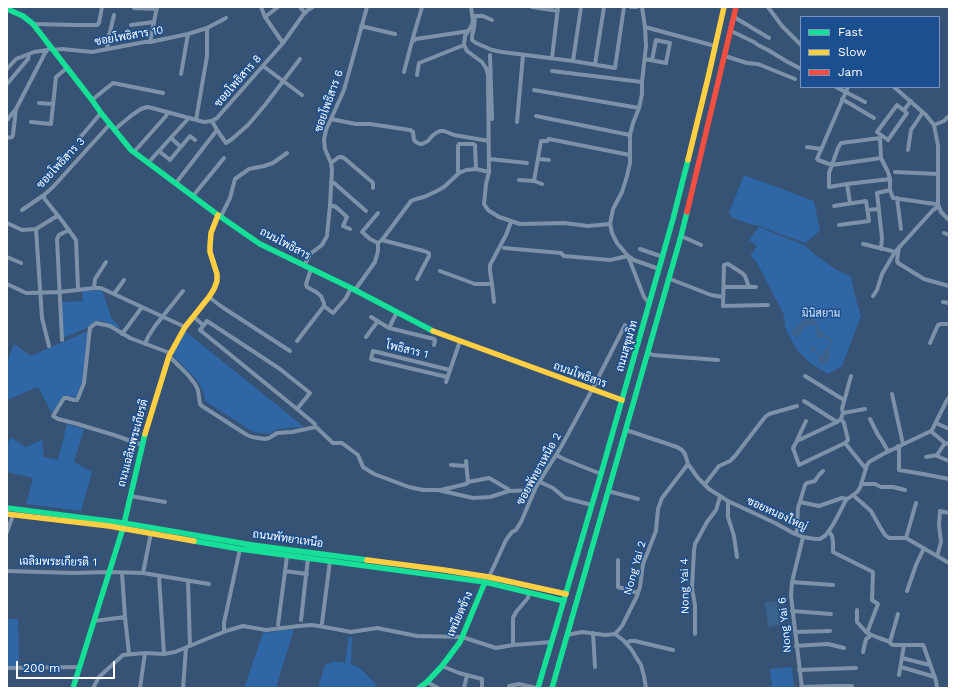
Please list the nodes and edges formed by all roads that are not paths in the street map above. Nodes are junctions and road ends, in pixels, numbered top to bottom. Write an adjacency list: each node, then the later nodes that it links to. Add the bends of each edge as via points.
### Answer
1 (102, 7): 30 (street, via 97,25)
2 (261, 7): 25 (street)
3 (278, 7): 25 (street)
4 (300, 7): 23 (street)
5 (313, 7): 23 (street, ซอยโพธิสาร 8)
6 (367, 7): 32 (street, ซอยโพธิสาร 6)
7 (422, 7): 40 (street)
8 (472, 7): 35 (street, via 473,20)
9 (532, 7): 22 (street)
10 (581, 7): 57 (street)
11 (604, 7): 59 (street)
12 (624, 7): 59 (street, via 615,68)
13 (630, 7): 14 (street)
14 (637, 7)
15 (642, 7): 33 (street)
16 (724, 7): 45 (main road, ถนนสุขุมวิท)
17 (736, 7): 26 (main road, ถนนสุขุมวิท)
18 (768, 7): 43 (street)
19 (7, 8): 30 (main road, ถนนโพธิสาร)
20 (134, 8): 21 (street)
21 (157, 8): 29 (street)
22 (558, 9): 53 (street)
23 (305, 13): 42 (street, ซอยโพธิสาร 8)
24 (114, 16): 47 (street)
25 (265, 17): 42 (street)
26 (734, 17): 36 (main road, ถนนสุขุมวิท); 39 (street)
27 (226, 18): 34 (street, ซอยโพธิสาร 10)
28 (492, 20): 48 (street, via 475,16 472,36 476,43)
29 (154, 22): 31 (street); 41 (street)
30 (33, 24): 46 (main road, ถนนโพธิสาร)
31 (130, 25)
32 (361, 26): 38 (street); 93 (street, ซอยโพธิสาร 6, via 344,90)
33 (645, 27): 45 (street); 55 (street)
34 (207, 28): 37 (street, ซอยโพธิสาร 10); 96 (street, via 207,56)
35 (469, 31): 40 (street); 44 (street, via 465,36)
36 (731, 31): 52 (main road, ถนนสุขุมวิท); 63 (street)
37 (188, 34): 41 (street, ซอยโพธิสาร 10); 66 (street)
38 (396, 34)
39 (769, 38)
40 (412, 41): 65 (street)
41 (150, 42): 47 (street, ซอยโพธิสาร 10)
42 (283, 42): 60 (street, ซอยโพธิสาร 8)
43 (800, 44)
44 (464, 45): 58 (street, via 467,51); 67 (street, via 419,63)
45 (715, 46): 105 (main road, ถนนสุขุมวิท)
46 (50, 49): 47 (street, ซอยโพธิสาร 10, via 92,52); 49 (street, ซอยโพธิสาร 10); 62 (main road, ถนนโพธิสาร); 83 (street)
47 (107, 49)
48 (492, 50): 50 (street); 51 (street)
49 (29, 54): 61 (street, ซอยโพธิสาร 10, via 16,59); 71 (street, via 28,59)
50 (490, 55): 58 (street); 94 (street)
51 (523, 55): 53 (street); 99 (street)
52 (725, 56): 68 (street, via 758,64); 108 (main road, ถนนสุขุมวิท)
53 (552, 58): 57 (street)
54 (300, 59): 69 (street)
55 (645, 59): 56 (street); 70 (street)
56 (652, 60): 56 (street, via 666,63 670,43 656,40)
57 (573, 61): 59 (street)
58 (482, 62): 111 (street, via 488,75)
59 (595, 64)
60 (263, 66): 69 (street); 97 (street, ซอยโพธิสาร 8)
61 (7, 68)
62 (67, 68): 78 (main road, ถนนโพธิสาร); 82 (street, via 56,77)
63 (800, 68)
64 (552, 71): 70 (street)
65 (404, 72)
66 (181, 74)
67 (417, 75)
68 (795, 79)
69 (283, 81): 76 (street); 103 (street, via 248,125 232,139 226,143)
70 (642, 82): 84 (street)
71 (7, 84)
72 (895, 88): 79 (street)
73 (847, 89): 77 (street); 81 (street)
74 (534, 90): 84 (street)
75 (163, 93): 78 (street, via 113,83)
76 (302, 95)
77 (842, 99): 92 (street); 114 (street)
78 (92, 100): 88 (main road, ถนนโพธิสาร)
79 (911, 101): 85 (street); 87 (street)
80 (39, 102): 82 (street)
81 (865, 102)
82 (53, 104): 98 (street, via 51,124)
83 (16, 108): 95 (street); 106 (street, via 13,135)
84 (639, 108): 104 (street)
85 (904, 110): 85 (street, via 897,105 877,132 888,140 908,113)
86 (168, 112): 91 (street, ซอยโพธิสาร 8); 102 (street, ซอยโพธิสาร 8, via 152,108 141,109); 117 (street)
87 (923, 112): 101 (street); 115 (street, via 911,130)
88 (101, 113): 100 (main road, ถนนโพธิสาร); 109 (street)
89 (536, 116): 104 (street)
90 (949, 116): 101 (street)
91 (188, 118): 96 (street, ซอยโพธิสาร 8); 107 (street)
92 (874, 118)
93 (331, 119): 111 (street, via 410,130 413,132 414,140 420,144 440,131); 128 (street, ซอยโพธิสาร 6, via 324,140)
94 (492, 119)
95 (7, 120)
96 (196, 120): 97 (street, ซอยโพธิสาร 8)
97 (212, 121): 103 (street)
98 (31, 122)
99 (517, 122)
100 (110, 124): 102 (main road, ถนนโพธิสาร); 145 (street, ซอยโพธิสาร 3)
101 (934, 125): 135 (street, via 938,146)
102 (114, 130): 117 (main road, ถนนโพธิสาร)
103 (217, 130): 140 (street)
104 (630, 135): 120 (street)
105 (694, 136): 108 (main road, via 694,141 698,143); 118 (main road, ถนนสุขุมวิท)
106 (7, 138)
107 (171, 138): 112 (street); 116 (street)
108 (706, 139): 121 (main road, ถนนสุขุมวิท)
109 (78, 140)
110 (195, 140): 112 (street, via 190,136)
111 (489, 141): 125 (street)
112 (181, 147): 116 (street, via 170,160)
113 (807, 147): 114 (street)
114 (821, 149): 130 (street, via 816,159)
115 (908, 150)
116 (159, 151): 127 (street)
117 (134, 152): 127 (main road, ถนนโพธิสาร)
118 (690, 152): 121 (main road, via 696,147); 182 (main road, ถนนสุขุมวิท)
119 (286, 153): 158 (street, via 273,163 249,169 235,179 230,198)
120 (630, 155): 123 (street, via 549,139 541,141); 162 (street, via 627,176 613,209)
121 (702, 155): 169 (main road, ถนนสุขุมวิท)
122 (224, 158): 146 (street)
123 (539, 158): 126 (street); 138 (street)
124 (881, 158): 130 (street); 130 (street, via 880,138 842,143); 136 (street)
125 (489, 159): 129 (street); 132 (street)
126 (549, 160)
127 (148, 163): 140 (main road, ถนนโพธิสาร)
128 (331, 163): 139 (street, ซอยโพธิสาร 6); 143 (street, via 338,157 344,158 373,183)
129 (527, 163)
130 (832, 165): 142 (street, via 828,172 829,187)
131 (476, 169): 132 (street); 134 (street); 134 (street, via 475,145 459,144)
132 (488, 172): 160 (street, via 484,204 493,214)
133 (895, 172): 135 (street)
134 (460, 173): 171 (street, via 444,187 411,201)
135 (938, 174): 150 (street)
136 (890, 179): 142 (street); 144 (street)
137 (519, 180): 138 (street)
138 (534, 181): 141 (street)
139 (331, 182): 149 (street, ซอยโพธิสาร 6); 155 (street)
140 (176, 183): 146 (main road, ถนนโพธิสาร)
141 (542, 184)
142 (847, 184): 148 (street)
143 (373, 188)
144 (890, 190): 147 (street, via 893,198); 152 (street, via 877,193)
145 (44, 195): 153 (street, ซอยโพธิสาร 3); 157 (street)
146 (193, 196): 158 (main road, ถนนโพธิสาร)
147 (897, 198): 150 (street); 166 (street)
148 (850, 203): 151 (street); 154 (street, via 866,201)
149 (330, 205): 165 (street, via 347,217 343,226); 185 (street, ซอยโพธิสาร 6, via 326,236 322,245 310,254)
150 (938, 205): 159 (street); 175 (street)
151 (834, 206)
152 (879, 209): 154 (street); 178 (street)
153 (22, 210)
154 (868, 210): 163 (street, via 869,221)
155 (366, 211)
156 (378, 213): 172 (street, via 362,232)
157 (57, 216): 164 (street); 167 (street)
158 (220, 216): 185 (main road, ถนนโพธิสาร, via 260,244); 206 (main road, ถนนเฉลิมพระเกียรติ, via 210,239 210,252 217,281)
159 (949, 220)
160 (511, 222): 162 (street, via 588,226); 193 (street, via 490,265)
161 (7, 224): 164 (street, via 22,230)
162 (610, 224): 180 (street, via 616,243)
163 (839, 225)
164 (36, 229): 203 (street)
165 (350, 229)
166 (902, 229)
167 (69, 230): 199 (street, via 76,240); 202 (street, via 57,239)
168 (944, 233): 170 (street)
169 (681, 236): 173 (street); 190 (main road, ถนนสุขุมวิท)
170 (949, 236)
171 (382, 240): 172 (street); 189 (street, via 429,253)
172 (378, 243): 200 (street, via 375,262)
173 (701, 244)
174 (863, 244): 178 (street)
175 (899, 247): 194 (street, via 898,263 924,279); 205 (street, via 882,274)
176 (504, 248): 180 (street, via 610,260)
177 (640, 248): 182 (street)
178 (881, 249): 179 (street)
179 (892, 251)
180 (628, 256): 187 (street); 211 (street)
181 (7, 257): 184 (street)
182 (663, 257): 187 (main road, ถนนสุขุมวิท)
183 (106, 262): 198 (street, via 95,280)
184 (21, 263)
185 (304, 266): 186 (main road, ถนนโพธิสาร)
186 (311, 269): 200 (main road, ถนนโพธิสาร); 213 (street, via 307,287 321,296)
187 (659, 269): 211 (main road, ถนนสุขุมวิท)
188 (440, 271): 193 (street, via 475,284)
189 (417, 279)
190 (670, 279): 207 (street); 236 (main road, ถนนสุขุมวิท)
191 (124, 280): 204 (street)
192 (7, 284): 203 (street, via 26,293)
193 (492, 284): 208 (street)
194 (949, 286)
195 (724, 287): 196 (street); 196 (street, via 726,264 742,273); 207 (street)
196 (749, 287): 197 (street)
197 (756, 287)
198 (94, 288): 199 (street); 204 (street, via 101,288)
199 (78, 289): 202 (street)
200 (353, 289): 213 (street, via 333,313); 215 (main road, ถนนโพธิสาร)
201 (183, 291): 216 (street)
202 (60, 292): 203 (street); 227 (street)
203 (41, 293): 233 (street, via 42,318)
204 (114, 294): 214 (street)
205 (873, 296)
206 (209, 297): 217 (main road, ถนนเฉลิมพระเกียรติ); 234 (street)
207 (723, 297): 212 (street, via 723,306)
208 (494, 302)
209 (943, 302): 210 (street)
210 (949, 302)
211 (649, 304): 246 (main road, ถนนสุขุมวิท)
212 (768, 305)
213 (324, 306): 228 (street)
214 (142, 307): 216 (street); 225 (street)
215 (397, 312): 224 (street); 229 (main road, ถนนโพธิสาร)
216 (163, 317): 223 (street); 231 (street)
217 (194, 317): 221 (street); 223 (main road, ถนนเฉลิมพระเกียรติ)
218 (371, 317): 219 (street)
219 (378, 321): 224 (street); 226 (street)
220 (949, 324): 230 (street, via 938,325)
221 (203, 325): 250 (street, via 200,330); 250 (street, via 207,321 280,369 310,393)
222 (625, 325): 243 (street, ซอยพัทยาเหนือ 2)
223 (185, 327): 235 (main road, ถนนเฉลิมพระเกียรติ)
224 (389, 328): 232 (street, via 434,339)
225 (122, 334): 231 (street); 265 (street, via 110,326 100,324 90,328 84,383 78,398 64,398 53,416 58,420)
226 (366, 337)
227 (62, 340)
228 (297, 341)
229 (460, 341): 238 (street); 243 (main road, ถนนโพธิสาร)
230 (930, 343)
231 (145, 344): 235 (street)
232 (434, 345)
233 (49, 346)
234 (290, 351)
235 (170, 354): 265 (main road, ถนนเฉลิมพระเกียรติ); 284 (street, via 195,384 200,404 247,435 265,439 277,434 316,427 333,443 342,443 358,455 363,467 374,474 409,487)
236 (648, 354): 237 (street); 259 (main road, ถนนสุขุมวิท)
237 (718, 360)
238 (450, 370): 241 (street); 241 (street, โพธิสาร 1, via 374,351 371,359)
239 (805, 376): 247 (street)
240 (851, 376): 247 (street)
241 (447, 377): 242 (street)
242 (446, 382)
243 (592, 390): 246 (main road, ถนนโพธิสาร); 268 (street, ซอยพัทยาเหนือ 2)
244 (892, 394): 264 (street)
245 (949, 398): 256 (street)
246 (622, 400): 278 (main road, ถนนสุขุมวิท)
247 (844, 400): 252 (street)
248 (804, 401): 255 (street)
249 (797, 406): 282 (street, via 765,417 735,456 719,466)
250 (297, 409): 257 (street)
251 (865, 409): 252 (street)
252 (843, 413): 255 (street)
253 (870, 419): 267 (street)
254 (806, 421): 261 (street)
255 (839, 421): 261 (street); 262 (street, via 844,423 848,440)
256 (936, 423): 258 (street); 260 (street)
257 (315, 424)
258 (949, 429)
259 (626, 430): 273 (street, ซอยหนองใหญ่, via 677,447 685,454); 286 (main road, ถนนสุขุมวิท)
260 (931, 431): 263 (street); 264 (street)
261 (796, 441): 262 (street, via 793,448 799,464)
262 (845, 443): 276 (street)
263 (947, 443): 269 (street)
264 (903, 444): 266 (street)
265 (142, 445): 290 (main road, ถนนเฉลิมพระเกียรติ)
266 (898, 446): 267 (street); 279 (street, via 899,470)
267 (888, 451): 276 (street, via 869,462)
268 (556, 455): 278 (street); 281 (street, ซอยพัทยาเหนือ 2)
269 (937, 455): 270 (street); 272 (street)
270 (926, 457)
271 (466, 461): 275 (street)
272 (949, 461)
273 (688, 464): 282 (street, ซอยหนองใหญ่); 334 (street, Nong Yai 2, via 662,498 656,531 643,564)
274 (452, 465): 275 (street)
275 (466, 466): 280 (street)
276 (866, 469): 283 (street)
277 (823, 471): 296 (street, via 815,481 805,485)
278 (601, 474): 298 (main road, ถนนสุขุมวิท)
279 (949, 479)
280 (468, 482): 284 (street); 288 (street, via 489,478)
281 (540, 482): 285 (street, ซอยพัทยาเหนือ 2); 298 (street, via 566,498)
282 (704, 484): 291 (street, ซอยหนองใหญ่)
283 (862, 484): 287 (street); 289 (street)
284 (438, 490): 288 (street, via 473,498 490,497)
285 (535, 490): 288 (street); 327 (street, ซอยพัทยาเหนือ 2, via 521,522 506,540)
286 (608, 490): 292 (street); 303 (main road, ถนนสุขุมวิท)
287 (905, 490)
288 (509, 491)
289 (853, 495): 293 (street); 310 (street, via 871,512 885,535 890,538)
290 (130, 496): 295 (street); 304 (main road, ถนนเฉลิมพระเกียรติ)
291 (720, 497): 294 (street, ซอยหนองใหญ่); 352 (street, Nong Yai 4, via 716,510 695,544 692,588 696,605)
292 (638, 499)
293 (847, 499): 296 (street, via 842,498 819,506); 305 (street)
294 (728, 501): 308 (street, ซอยหนองใหญ่); 315 (street, via 728,518)
295 (165, 502)
296 (800, 502): 308 (street)
297 (916, 502): 310 (street)
298 (592, 505): 302 (main road, ถนนสุขุมวิท)
299 (7, 508): 304 (main road, ถนนพัทยาเหนือ)
300 (949, 513): 314 (street, via 940,511 941,542)
301 (10, 515): 304 (main road, ถนนพัทยาเหนือ); 306 (street)
302 (588, 516): 303 (main road, via 592,524); 335 (main road, ถนนสุขุมวิท)
303 (600, 518): 336 (main road, ถนนสุขุมวิท)
304 (123, 526): 307 (main road, ถนนพัทยาเหนือ); 321 (main road, ถนนเฉลิมพระเกียรติ); 327 (main road, ถนนพัทยาเหนือ, via 444,570)
305 (829, 531): 309 (street, ซอยหนองใหญ่, via 820,539); 353 (street, via 833,541 833,552 873,572 872,600 878,604)
306 (7, 532)
307 (151, 533): 312 (main road, ถนนพัทยาเหนือ); 324 (street)
308 (795, 534): 309 (street, ซอยหนองใหญ่)
309 (803, 537): 329 (street, Nong Yai 6)
310 (906, 538): 311 (street)
311 (924, 548): 314 (street); 332 (street)
312 (240, 549): 313 (main road, ถนนพัทยาเหนือ); 348 (street)
313 (287, 556): 316 (main road, ถนนพัทยาเหนือ); 323 (street)
314 (937, 556): 319 (street)
315 (737, 557)
316 (308, 558): 318 (main road, ถนนพัทยาเหนือ); 325 (street)
317 (618, 560): 334 (street, via 618,587)
318 (330, 561): 327 (main road, ถนนพัทยาเหนือ); 345 (street)
319 (949, 563)
320 (7, 570): 321 (street, เฉลิมพระเกียรติ 1)
321 (109, 572): 322 (street, เฉลิมพระเกียรติ 1); 344 (main road, ถนนเฉลิมพระเกียรติ)
322 (122, 572): 324 (street, เฉลิมพระเกียรติ 1); 342 (street)
323 (285, 572): 325 (street); 346 (street)
324 (143, 573): 326 (street, เฉลิมพระเกียรติ 1)
325 (307, 574): 343 (street)
326 (159, 576): 328 (street, เฉลิมพระเกียรติ 1); 368 (street)
327 (487, 579): 333 (main road, ถนนพัทยาเหนือ); 335 (main road, ถนนพัทยาเหนือ); 355 (main road, เพนียดช้าง)
328 (188, 580): 330 (street, เฉลิมพระเกียรติ 1); 362 (street)
329 (792, 582): 331 (street); 339 (street, Nong Yai 6)
330 (209, 584)
331 (833, 585)
332 (907, 591)
333 (529, 592): 335 (main road, ถนนพัทยาเหนือ); 360 (street, via 528,598 513,618)
334 (638, 593): 351 (street, Nong Yai 2)
335 (565, 598): 336 (main road); 337 (main road); 356 (main road, ถนนสุขุมวิท)
336 (577, 598): 337 (main road, ถนนสุขุมวิท)
337 (575, 604): 354 (main road, ถนนสุขุมวิท)
338 (856, 610): 353 (street, via 856,622)
339 (792, 611): 340 (street); 349 (street, Nong Yai 6)
340 (831, 614)
341 (898, 614): 357 (street)
342 (125, 617): 344 (street); 366 (street)
343 (301, 620)
344 (94, 621): 372 (main road, ถนนเฉลิมพระเกียรติ)
345 (322, 623)
346 (278, 625)
347 (830, 630): 349 (street)
348 (224, 632): 355 (street, via 243,626 266,630 311,625 351,632 377,628 417,636); 362 (street)
349 (795, 632): 361 (street, Nong Yai 6)
350 (593, 633): 351 (street); 354 (street); 373 (street)
351 (616, 634): 358 (street)
352 (695, 634)
353 (869, 634): 357 (street); 365 (street)
354 (567, 635): 384 (main road, ถนนสุขุมวิท)
355 (462, 637): 360 (street, via 496,648); 371 (main road, เพนียดช้าง)
356 (552, 642): 360 (street); 382 (main road, ถนนสุขุมวิท)
357 (890, 642): 359 (street, via 893,645)
358 (627, 643): 364 (street, via 635,641); 395 (street, via 641,665)
359 (904, 645): 369 (street); 370 (street, via 923,645)
360 (513, 646)
361 (796, 646): 363 (street, via 828,644); 377 (street, Nong Yai 6)
362 (188, 647): 368 (street); 389 (street)
363 (844, 648)
364 (673, 650)
365 (863, 652)
366 (129, 654): 367 (street); 387 (street, via 123,655 99,677)
367 (145, 654): 368 (street); 388 (street)
368 (164, 654)
369 (902, 658): 370 (street); 374 (street)
370 (930, 664): 380 (street)
371 (442, 666): 378 (street); 381 (main road, เพนียดช้าง)
372 (80, 667): 375 (street); 386 (main road, ถนนเฉลิมพระเกียรติ)
373 (595, 667)
374 (901, 667): 379 (street); 380 (street)
375 (7, 668)
376 (856, 668): 377 (street)
377 (799, 670): 396 (street, Nong Yai 6)
378 (467, 675): 392 (street); 393 (street, via 482,679)
379 (900, 675)
380 (934, 677): 397 (street)
381 (427, 682): 390 (main road, เพนียดช้าง); 391 (street)
382 (540, 682): 384 (main road, via 546,677); 394 (main road, ถนนสุขุมวิท)
383 (509, 686): 394 (street, via 519,684)
384 (552, 686)
385 (852, 686): 396 (street)
386 (73, 688)
387 (93, 688)
388 (140, 688)
389 (183, 688)
390 (419, 688)
391 (438, 688)
392 (464, 688)
393 (482, 688)
394 (537, 688)
395 (646, 688)
396 (802, 688)
397 (937, 688)

